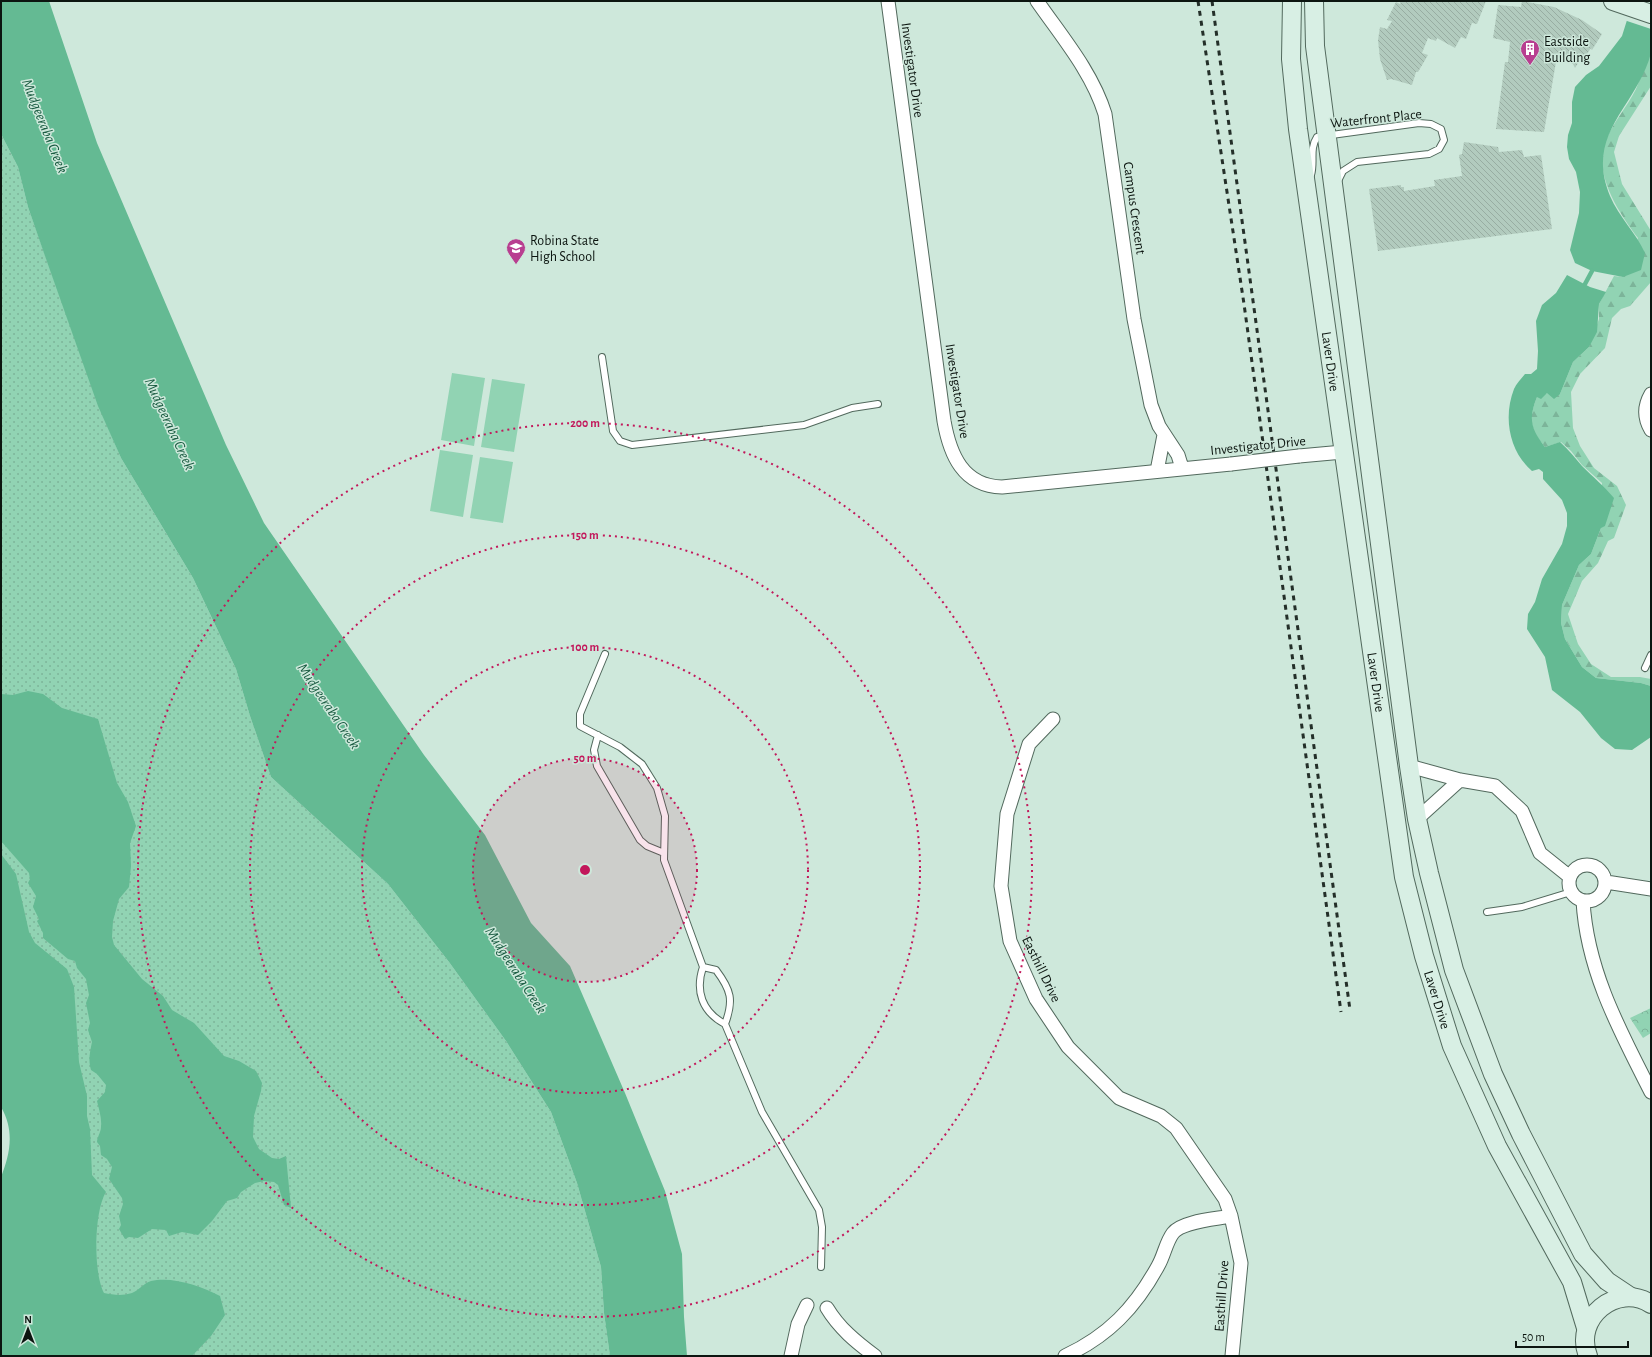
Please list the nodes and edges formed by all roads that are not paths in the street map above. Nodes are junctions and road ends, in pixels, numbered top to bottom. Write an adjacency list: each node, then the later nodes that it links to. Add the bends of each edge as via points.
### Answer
1 (888, 1): 17 (street, Investigator Drive, via 944,421 951,449 960,466 980,482 992,487)
2 (1037, 1): 14 (street, Campus Crescent, via 1087,73 1105,114 1138,340 1151,405)
3 (1292, 1): 8 (street, Laver Drive, via 1291,58)
4 (1314, 1): 7 (street, Laver Drive, via 1315,46)
5 (1613, 1): 6 (street)
6 (1651, 14)
7 (1326, 135): 8 (lane, Waterfront Place, via 1317,137 1313,143 1314,163); 9 (street, Laver Drive); 9 (lane, Waterfront Place, via 1431,124 1441,129 1444,140 1439,149 1429,154 1356,162 1343,171)
8 (1306, 188): 15 (street, Laver Drive)
9 (1333, 191): 23 (street, Laver Drive)
10 (602, 357): 12 (lane, via 613,431 620,441 632,445 804,424 852,408)
11 (1651, 394): 13 (street, via 1646,409)
12 (878, 404)
13 (1651, 430)
14 (1164, 435): 16 (street, Campus Crescent, via 1178,455); 17 (street)
15 (1343, 452): 16 (street, Investigator Drive, bridge); 41 (street, Laver Drive, via 1404,877 1424,956 1452,1046 1497,1146 1572,1282)
16 (1182, 468): 17 (street, Investigator Drive)
17 (1157, 471)
18 (605, 654): 22 (lane, via 580,714 580,726)
19 (1651, 655): 20 (lane)
20 (1645, 668)
21 (1053, 719): 36 (street, Easthill Drive, via 1029,744 1007,814 1000,886 1010,941 1036,999 1068,1047 1120,1098 1161,1116 1176,1128 1226,1199)
22 (598, 735): 26 (lane, via 594,750 597,766 618,798 640,840); 26 (lane, via 642,764 657,788 665,816)
23 (1409, 766): 24 (street); 25 (street, Laver Drive)
24 (1460, 780): 25 (street); 27 (street, via 1495,786 1522,811 1540,853)
25 (1417, 819): 38 (street, Laver Drive, via 1454,970 1493,1074 1521,1134 1583,1254 1607,1281)
26 (664, 853): 33 (lane, via 664,860)
27 (1570, 877): 28 (street, via 1578,868 1589,865 1600,870); 30 (street)
28 (1606, 882): 29 (street); 31 (street, via 1600,897 1589,902)
29 (1651, 889)
30 (1571, 892): 31 (street); 32 (lane, via 1522,907)
31 (1583, 901): 35 (street, via 1585,925 1595,969 1606,999)
32 (1487, 912)
33 (703, 967): 34 (lane, via 700,978 702,1001 713,1017); 34 (lane, via 716,970 727,985 731,1008)
34 (725, 1024): 37 (lane, via 762,1112 819,1210 822,1227)
35 (1651, 1092)
36 (1231, 1216): 45 (street, via 1186,1225 1174,1232 1159,1266 1130,1309 1108,1331); 46 (street, Easthill Drive, via 1241,1263)
37 (821, 1267)
38 (1645, 1300): 41 (street, via 1616,1298 1603,1305 1593,1315)
39 (807, 1305): 43 (street, via 798,1324)
40 (827, 1308): 44 (street, via 849,1337)
41 (1586, 1328): 42 (street, Laver Drive)
42 (1585, 1354)
43 (790, 1356)
44 (875, 1356)
45 (1065, 1356)
46 (1232, 1356)

